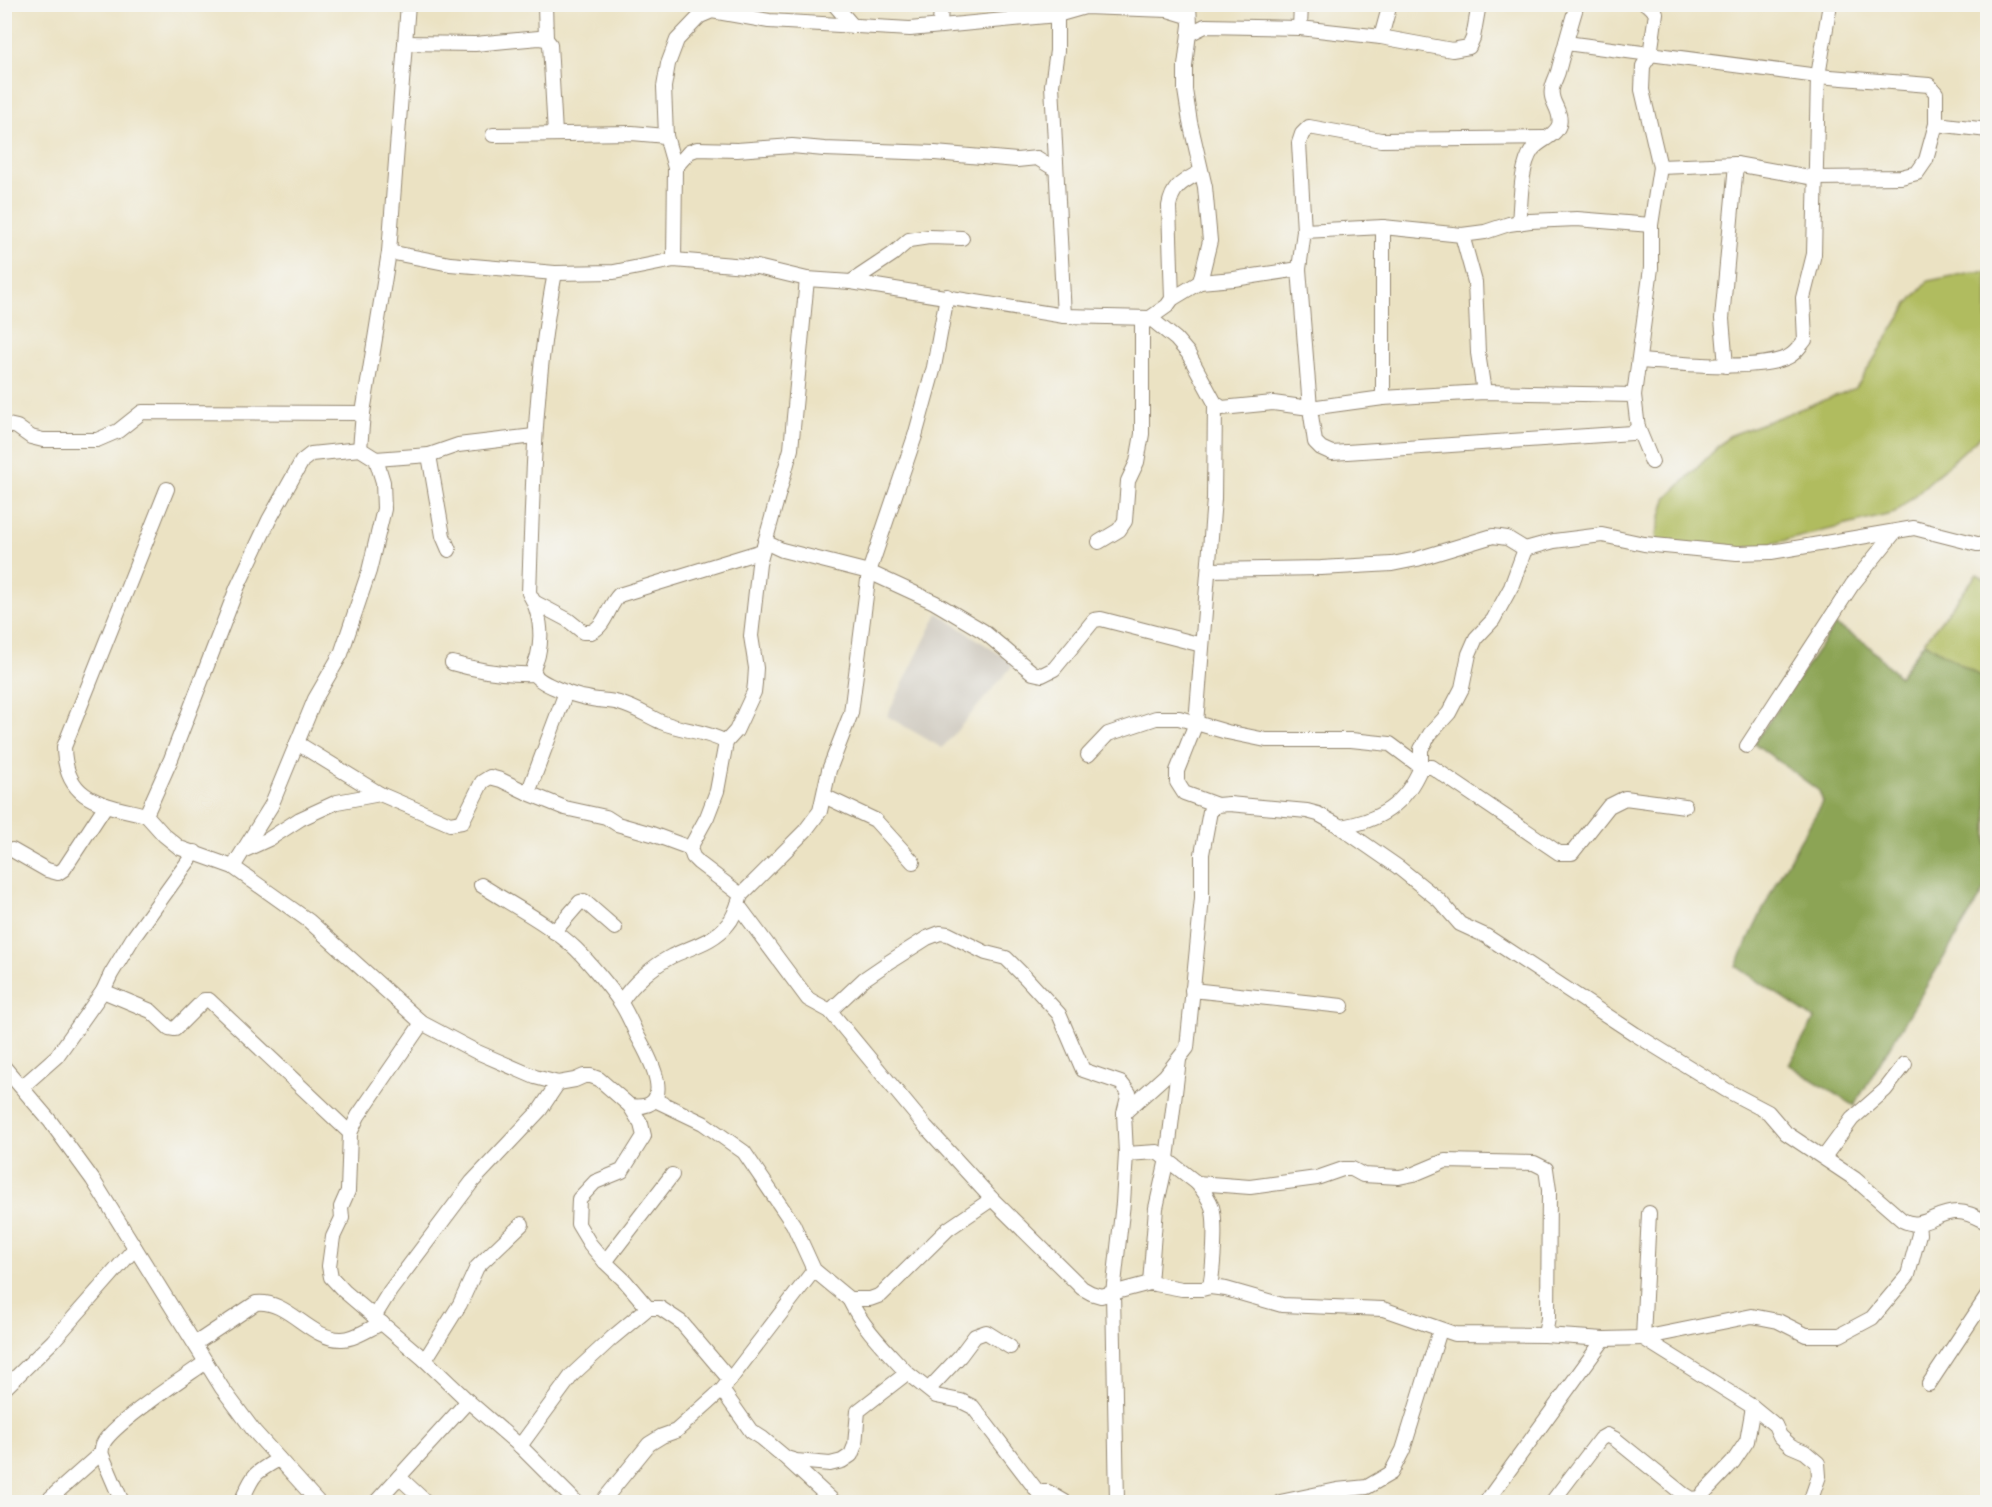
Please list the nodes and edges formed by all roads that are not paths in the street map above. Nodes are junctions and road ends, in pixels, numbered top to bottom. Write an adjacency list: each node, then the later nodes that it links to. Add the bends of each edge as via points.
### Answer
1 (408, 4): 20 (street)
2 (546, 4): 19 (street)
3 (834, 4): 14 (street)
4 (941, 4): 15 (street)
5 (1301, 4): 16 (street)
6 (1390, 4): 18 (street)
7 (1479, 4): 18 (street, via 1469,47 1452,50)
8 (1577, 4): 21 (street)
9 (1646, 4): 22 (street, via 1656,13)
10 (1830, 4): 23 (street)
11 (712, 8): 14 (street, via 769,21); 28 (street, via 677,40 672,50 664,87)
12 (1189, 10): 13 (street, via 1085,7); 17 (street)
13 (1057, 15): 15 (street); 30 (street, via 1052,86)
14 (853, 26): 15 (street)
15 (940, 26)
16 (1300, 27): 17 (street, via 1205,26); 18 (street)
17 (1189, 34): 36 (street, via 1185,90)
18 (1381, 37)
19 (546, 39): 20 (street); 26 (street, via 550,44)
20 (405, 43): 44 (street)
21 (1566, 43): 22 (street); 29 (street, via 1551,94 1559,124)
22 (1650, 55): 23 (street); 33 (street, via 1643,66 1642,90)
23 (1818, 76): 24 (street, via 1929,85 1936,93); 37 (street)
24 (1936, 124): 25 (street); 37 (street, via 1926,160 1917,173 1901,177)
25 (1988, 130)
26 (555, 134): 27 (street); 28 (street)
27 (493, 135)
28 (666, 136): 34 (street)
29 (1546, 138): 38 (street, via 1530,153 1523,178); 41 (street, via 1381,140 1310,128 1299,143)
30 (1054, 142): 31 (street); 35 (street)
31 (1037, 159): 34 (street, via 792,146 697,149); 35 (street)
32 (1736, 165): 33 (street); 37 (street); 56 (street, via 1722,319)
33 (1660, 167): 39 (street)
34 (675, 168): 45 (street)
35 (1055, 169): 53 (street)
36 (1200, 172): 50 (street, via 1210,241); 52 (street, via 1177,186 1171,195)
37 (1815, 178): 56 (street, via 1814,254 1803,298 1804,340 1791,356 1776,362)
38 (1519, 223): 39 (street, via 1577,219); 42 (street)
39 (1652, 225): 55 (street, via 1651,268)
40 (1383, 227): 41 (street); 42 (street); 59 (street)
41 (1304, 231): 46 (street)
42 (1462, 234): 57 (street, via 1475,282)
43 (962, 238): 49 (street, via 909,240)
44 (389, 252): 47 (street, via 450,264); 62 (street)
45 (674, 260): 47 (street, via 614,272); 48 (street, via 757,267)
46 (1299, 269): 50 (street); 61 (street)
47 (555, 273): 65 (street)
48 (807, 279): 49 (street); 74 (street, via 790,449)
49 (851, 282): 51 (street)
50 (1200, 282): 52 (street)
51 (947, 296): 53 (street); 78 (street, via 934,367 915,436)
52 (1172, 299): 54 (street)
53 (1064, 316): 54 (street)
54 (1146, 318): 60 (street, via 1176,339 1188,353); 72 (street, via 1140,444 1128,481 1125,520 1119,530)
55 (1639, 361): 56 (street); 58 (street)
56 (1726, 366)
57 (1484, 392): 58 (street); 59 (street)
58 (1634, 395): 64 (street)
59 (1383, 398): 61 (street)
60 (1215, 403): 61 (street, via 1222,408 1273,403); 77 (street, via 1215,499)
61 (1310, 408): 64 (street, via 1315,442 1332,453 1632,433)
62 (363, 413): 63 (street, via 142,412 118,431 97,440 43,440); 66 (street)
63 (4, 424)
64 (1638, 429): 69 (street)
65 (534, 436): 67 (street, via 458,445); 79 (street, via 529,593)
66 (360, 449): 68 (street); 96 (street, via 311,454 302,461 237,588)
67 (429, 455): 68 (street); 76 (street)
68 (376, 459): 86 (street, via 383,482 384,509 369,571 341,654 315,699)
69 (1652, 462)
70 (167, 489): 93 (street, via 64,747 67,774 80,792)
71 (1893, 533): 73 (street, via 1914,528); 75 (street, via 1772,552 1737,553 1644,544 1602,535); 87 (street, via 1852,585)
72 (1099, 542)
73 (1988, 544)
74 (763, 547): 78 (street); 79 (street, via 619,595 591,632 575,628 568,620); 85 (street, via 751,636 756,668 754,692 736,731)
75 (1525, 549): 77 (street, via 1507,538 1493,536 1392,564); 89 (street, via 1493,620 1476,638 1462,688 1449,713 1421,749)
76 (449, 550)
77 (1209, 570): 80 (street)
78 (869, 572): 80 (street, via 934,602 983,631 1033,673 1042,675 1054,669 1094,620); 92 (street, via 851,713 829,770)
79 (534, 602): 82 (street, via 540,631)
80 (1202, 645): 84 (street)
81 (452, 663): 82 (street, via 512,675)
82 (535, 674): 83 (street)
83 (566, 692): 85 (street, via 617,702 660,721 711,734); 90 (street)
84 (1196, 723): 88 (street, via 1156,718 1108,734); 89 (street, via 1266,740 1390,744); 94 (street, via 1177,771 1178,782 1184,793)
85 (726, 742): 98 (street, via 717,791)
86 (297, 743): 91 (street); 100 (street, via 281,788)
87 (1747, 746)
88 (1088, 755)
89 (1421, 767): 95 (street, via 1432,767 1559,853 1572,853 1609,806 1625,798); 97 (street, via 1411,788 1388,812 1360,824)
90 (528, 793): 91 (street, via 490,777 482,782 462,822 450,824); 98 (street)
91 (380, 794): 100 (street, via 337,802)
92 (824, 796): 102 (street, via 875,820); 105 (street, via 820,811 805,831)
93 (106, 805): 96 (street); 99 (street, via 58,873)
94 (1217, 805): 97 (street, via 1307,811); 108 (street, via 1210,811 1202,854 1202,898)
95 (1685, 807)
96 (146, 815): 101 (street, via 180,848)
97 (1340, 827): 124 (street, via 1439,900 1460,924 1486,936 1737,1097 1768,1112 1786,1133)
98 (690, 848): 105 (street, via 693,857)
99 (12, 850)
100 (244, 850): 103 (street)
101 (195, 852): 103 (street); 109 (street, via 133,938)
102 (913, 862)
103 (233, 867): 113 (street, via 309,921)
104 (480, 885): 107 (street)
105 (740, 900): 110 (street, via 727,927 669,958 629,988); 112 (street, via 808,999)
106 (615, 928): 107 (street, via 584,901)
107 (554, 932): 110 (street, via 576,949)
108 (1192, 990): 111 (street); 114 (street, via 1187,1048)
109 (103, 991): 118 (street, via 57,1056); 122 (street, via 151,1011 175,1029 204,1000 209,1000)
110 (621, 1002): 119 (street, via 657,1079)
111 (1342, 1006)
112 (830, 1011): 121 (street, via 886,964 927,938 948,934 986,953 1006,958 1026,978 1059,1014 1083,1070 1121,1083 1129,1093); 128 (street)
113 (422, 1023): 117 (street, via 475,1052); 122 (street)
114 (1179, 1058): 121 (street); 125 (street)
115 (1905, 1064): 124 (street, via 1885,1090 1852,1119)
116 (4, 1067): 118 (street)
117 (558, 1083): 120 (street, via 591,1076); 142 (street, via 540,1110 472,1182 390,1292)
118 (22, 1087): 133 (street, via 93,1180)
119 (655, 1100): 120 (street, via 647,1106); 135 (street, via 703,1123 744,1152 793,1224)
120 (630, 1106): 134 (street, via 644,1136 622,1171 595,1182 579,1199 578,1224)
121 (1124, 1113): 123 (street)
122 (350, 1133): 142 (street, via 348,1191 328,1266 331,1277)
123 (1126, 1154): 125 (street, via 1157,1152); 138 (street)
124 (1824, 1157): 132 (street, via 1902,1220)
125 (1167, 1159): 127 (street); 136 (street, via 1156,1208)
126 (672, 1175): 134 (street)
127 (1197, 1183): 137 (street, via 1212,1208 1214,1268); 144 (street, via 1250,1187 1317,1178 1343,1169 1363,1175 1399,1177 1445,1161 1534,1163 1546,1169 1549,1190)
128 (992, 1199): 138 (street, via 1083,1288 1101,1296); 140 (street, via 948,1229 880,1294 870,1299)
129 (1650, 1213): 145 (street)
130 (1988, 1223): 132 (street, via 1957,1211)
131 (522, 1224): 149 (street, via 477,1267 460,1304)
132 (1918, 1224): 145 (street, via 1908,1275 1872,1318 1840,1335 1806,1335 1778,1321 1752,1316)
133 (135, 1248): 147 (street); 154 (street, via 53,1341)
134 (605, 1262): 141 (street)
135 (814, 1270): 140 (street); 153 (street)
136 (1150, 1283): 137 (street, via 1182,1289); 138 (street)
137 (1210, 1287): 143 (street, via 1282,1305 1383,1309)
138 (1113, 1293): 174 (street)
139 (1988, 1295): 152 (street)
140 (849, 1299): 151 (street, via 858,1318)
141 (648, 1308): 153 (street, via 660,1308 681,1323); 158 (street, via 572,1375)
142 (378, 1320): 147 (street, via 349,1338 334,1338 267,1302 256,1303); 149 (street)
143 (1440, 1330): 144 (street, via 1455,1334); 175 (street, via 1403,1450 1391,1473 1366,1487)
144 (1545, 1335): 146 (street)
145 (1643, 1338): 146 (street); 157 (street)
146 (1604, 1339): 176 (street)
147 (196, 1343): 150 (street)
148 (1010, 1347): 155 (street, via 981,1332)
149 (425, 1360): 156 (street)
150 (206, 1362): 159 (street, via 130,1417 112,1433); 161 (street, via 235,1406)
151 (907, 1372): 155 (street); 160 (street, via 858,1411 851,1455 830,1464)
152 (1929, 1384)
153 (726, 1385): 160 (street, via 751,1431); 171 (street, via 676,1431 649,1444)
154 (4, 1389)
155 (929, 1389): 163 (street, via 936,1396 973,1407)
156 (468, 1401): 158 (street); 162 (street)
157 (1753, 1407): 177 (street, via 1747,1441 1699,1498 1683,1494 1607,1435); 178 (street, via 1775,1425 1791,1446 1818,1463 1819,1476)
158 (520, 1446): 170 (street)
159 (101, 1453): 164 (street); 165 (street)
160 (786, 1458): 172 (street)
161 (279, 1459): 166 (street, via 256,1472); 167 (street)
162 (399, 1477): 168 (street); 169 (street)
163 (1035, 1497): 173 (street, via 1048,1492)
164 (46, 1503)
165 (122, 1503)
166 (241, 1503)
167 (318, 1503)
168 (376, 1503)
169 (426, 1503)
170 (576, 1503)
171 (602, 1503)
172 (834, 1503)
173 (1065, 1503)
174 (1117, 1503)
175 (1280, 1503)
176 (1486, 1503)
177 (1552, 1503)
178 (1810, 1503)

